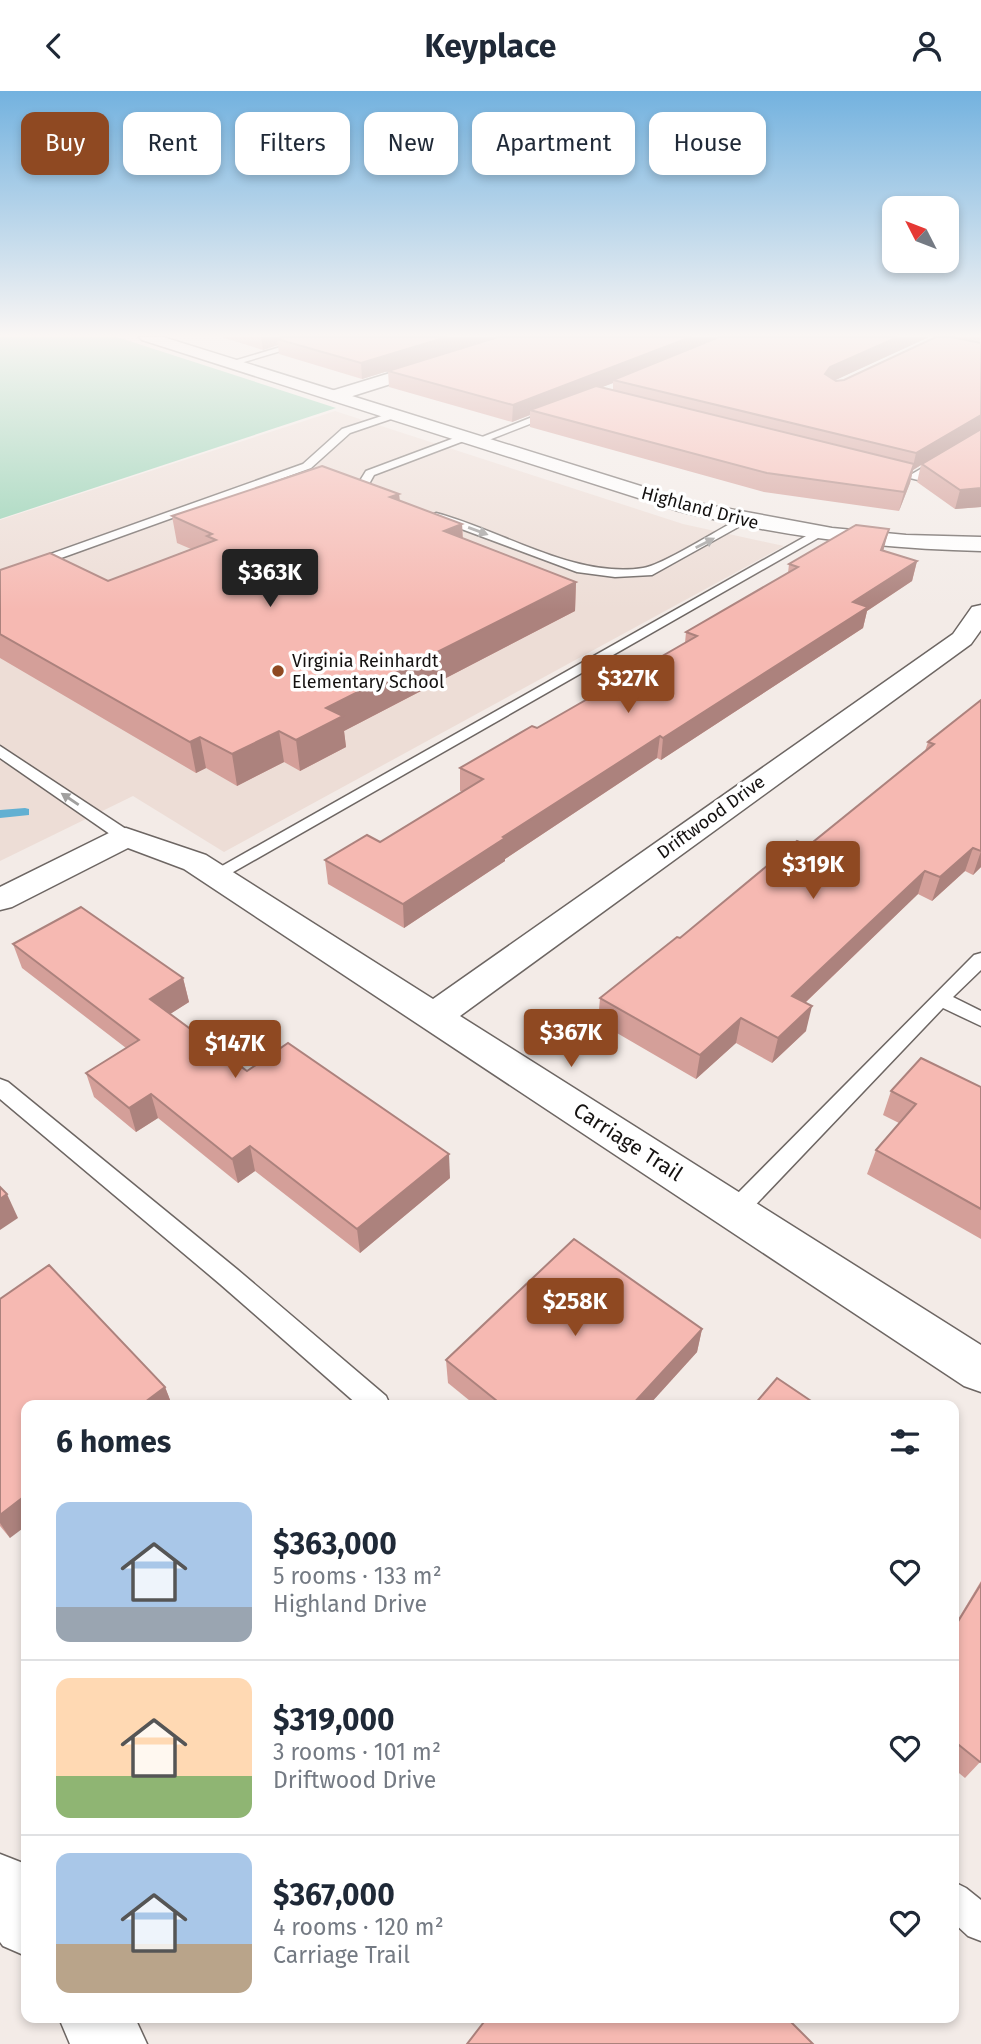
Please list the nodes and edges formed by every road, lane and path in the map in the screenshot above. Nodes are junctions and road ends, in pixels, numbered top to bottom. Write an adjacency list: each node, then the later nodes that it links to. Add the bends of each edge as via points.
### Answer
1 (355, 428): 12 (lane, via 307,466)
2 (436, 428): 5 (street, Highland Drive)
3 (503, 428): 5 (lane)
4 (981, 437): 6 (lane, via 914,478)
5 (471, 439): 7 (lane, via 370,473 363,484 371,492); 9 (street, Highland Drive)
6 (874, 467)
7 (397, 501)
8 (423, 511): 9 (lane, one-way to 9, via 581,569 615,573 648,572)
9 (743, 521): 10 (street, Highland Drive)
10 (819, 534): 11 (street, Highland Drive); 16 (lane)
11 (981, 546)
12 (0, 576)
13 (981, 612): 20 (street, Driftwood Drive, via 961,639)
14 (0, 751): 15 (lane, one-way to 14)
15 (126, 837): 16 (street, Carriage Trail); 17 (street)
16 (215, 874): 20 (street, Carriage Trail)
17 (0, 900)
18 (981, 958): 19 (lane)
19 (940, 999): 21 (lane); 23 (lane)
20 (434, 1017): 23 (street, Carriage Trail)
21 (981, 1019)
22 (0, 1087): 25 (lane)
23 (735, 1211): 24 (street, Carriage Trail)
24 (981, 1371)
25 (371, 1400)
26 (0, 1886): 28 (street)
27 (959, 1904): 29 (lane)
28 (21, 1916)
29 (981, 1923)
30 (96, 2023): 31 (street)
31 (111, 2044)

